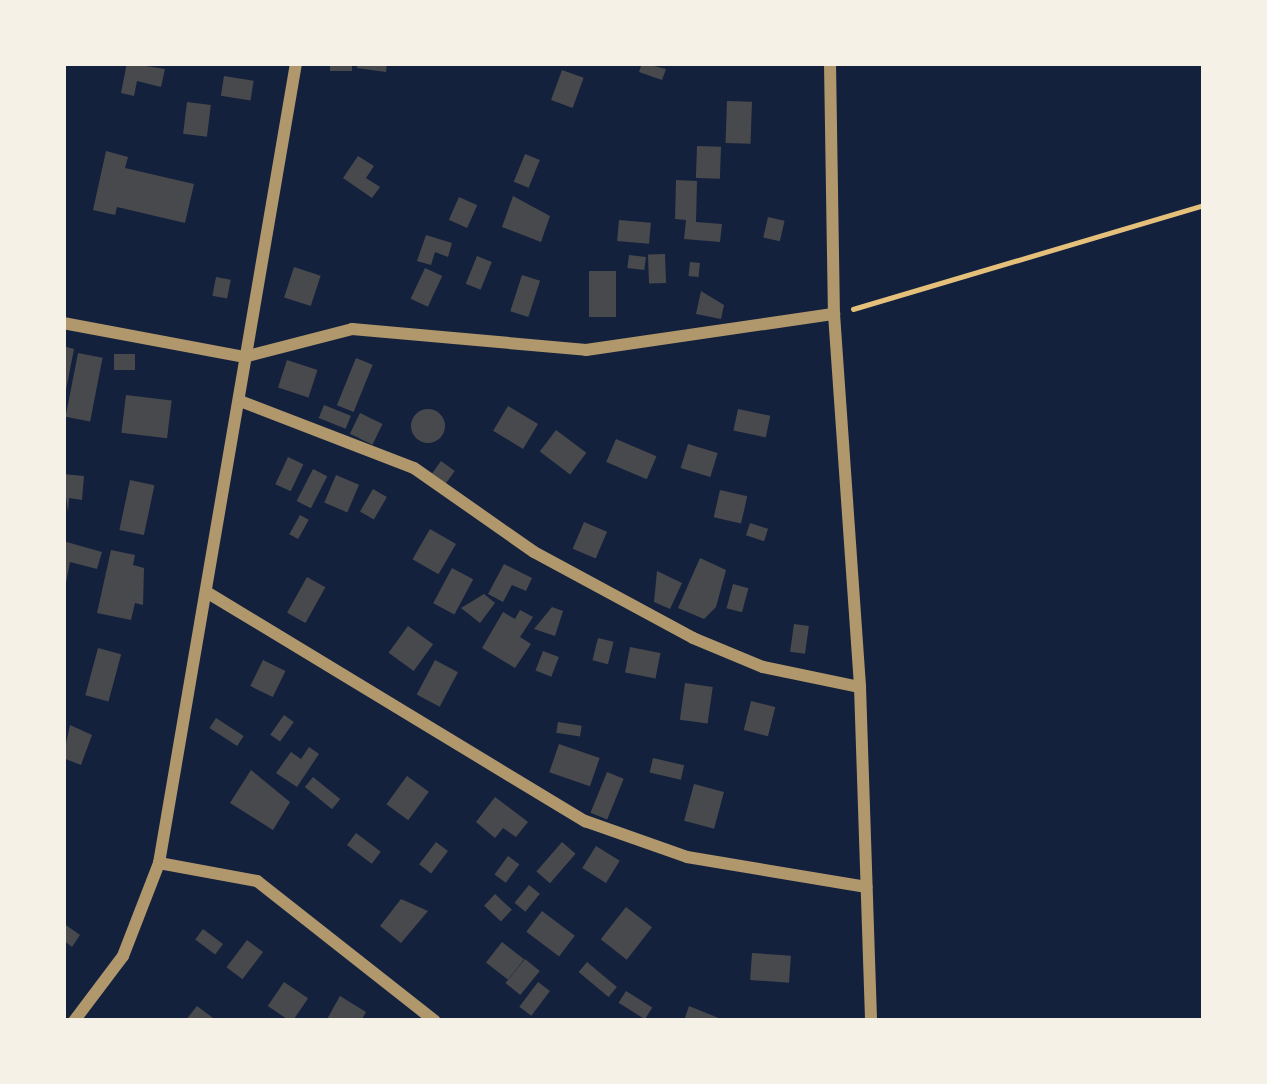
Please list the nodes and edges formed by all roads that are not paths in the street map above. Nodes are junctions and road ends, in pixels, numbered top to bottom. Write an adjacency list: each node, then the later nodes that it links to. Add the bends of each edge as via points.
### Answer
1 (296, 63): 5 (street)
2 (830, 63): 3 (street)
3 (834, 314): 5 (street, via 586,350 352,329); 8 (street)
4 (63, 323): 5 (street)
5 (244, 357): 6 (street)
6 (240, 401): 7 (street); 8 (street, via 414,469 534,552 693,638 763,667)
7 (208, 593): 9 (street); 10 (street, via 584,820 687,857)
8 (860, 687): 10 (street)
9 (159, 863): 11 (street, via 257,881); 12 (street, via 123,956)
10 (867, 887): 14 (street)
11 (416, 1016): 13 (street)
12 (74, 1021)
13 (435, 1021)
14 (871, 1021)

